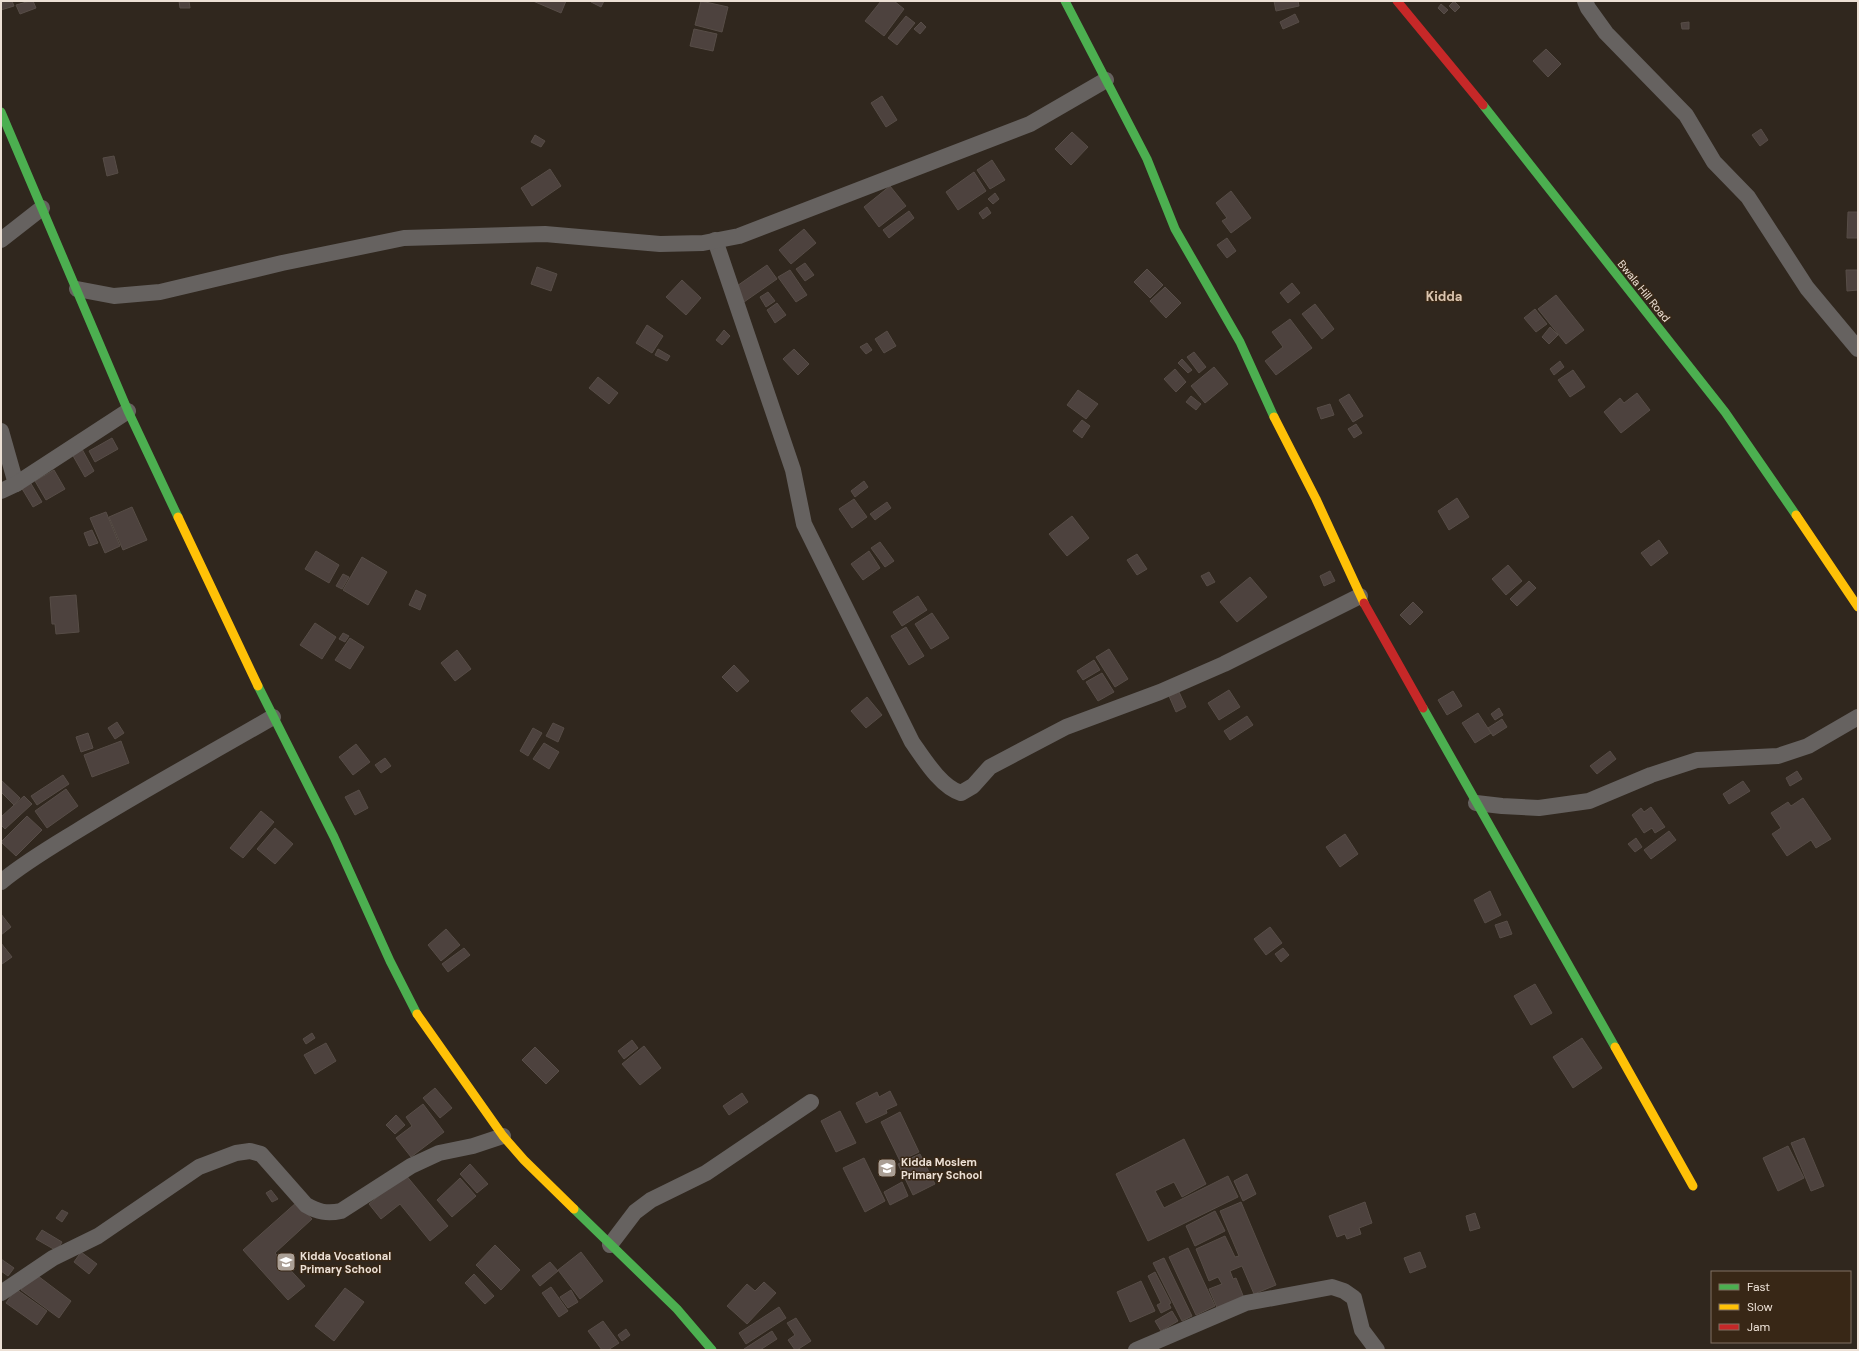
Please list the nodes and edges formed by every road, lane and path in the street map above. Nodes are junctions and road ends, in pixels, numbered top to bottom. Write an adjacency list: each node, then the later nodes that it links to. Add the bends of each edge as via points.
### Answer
1 (1065, 1): 4 (street)
2 (1397, 1): 16 (street, Bwala Hill Road, via 1469,86 1725,412)
3 (1585, 1): 10 (street, via 1606,33 1686,115 1714,162 1748,197 1807,288)
4 (1106, 80): 8 (street, via 1030,124 739,236); 15 (street, via 1147,159 1175,230 1240,342 1282,436 1316,499)
5 (1, 112): 6 (street)
6 (42, 208): 7 (street); 9 (street)
7 (1, 240)
8 (715, 240): 9 (street, via 660,244 545,234 404,238 160,292 114,296); 15 (street, via 793,470 804,524 912,742 931,769 952,790 961,793 973,786 990,767 1066,727 1160,692 1224,664)
9 (76, 289): 11 (street)
10 (1858, 349)
11 (128, 411): 13 (street); 17 (street)
12 (1, 431): 13 (street)
13 (16, 484): 14 (street)
14 (1, 491)
15 (1360, 596): 19 (street)
16 (1858, 607)
17 (273, 717): 20 (street, via 122,803 19,867); 22 (street, via 334,837 417,1014)
18 (1858, 717): 19 (street, via 1808,746 1778,756 1697,760 1589,800 1539,808)
19 (1476, 803): 23 (street)
20 (1, 882)
21 (811, 1102): 24 (street, via 706,1173 651,1200 635,1212)
22 (503, 1136): 24 (street); 25 (street, via 439,1153 411,1166 341,1211 328,1214 315,1211 306,1205 261,1154 250,1151 236,1153 199,1167 98,1236 53,1258)
23 (1693, 1186)
24 (610, 1246): 26 (street, via 677,1309)
25 (1, 1293)
26 (712, 1350)
27 (1136, 1350): 28 (street, via 1246,1303 1332,1287 1354,1298 1362,1330)
28 (1377, 1350)

